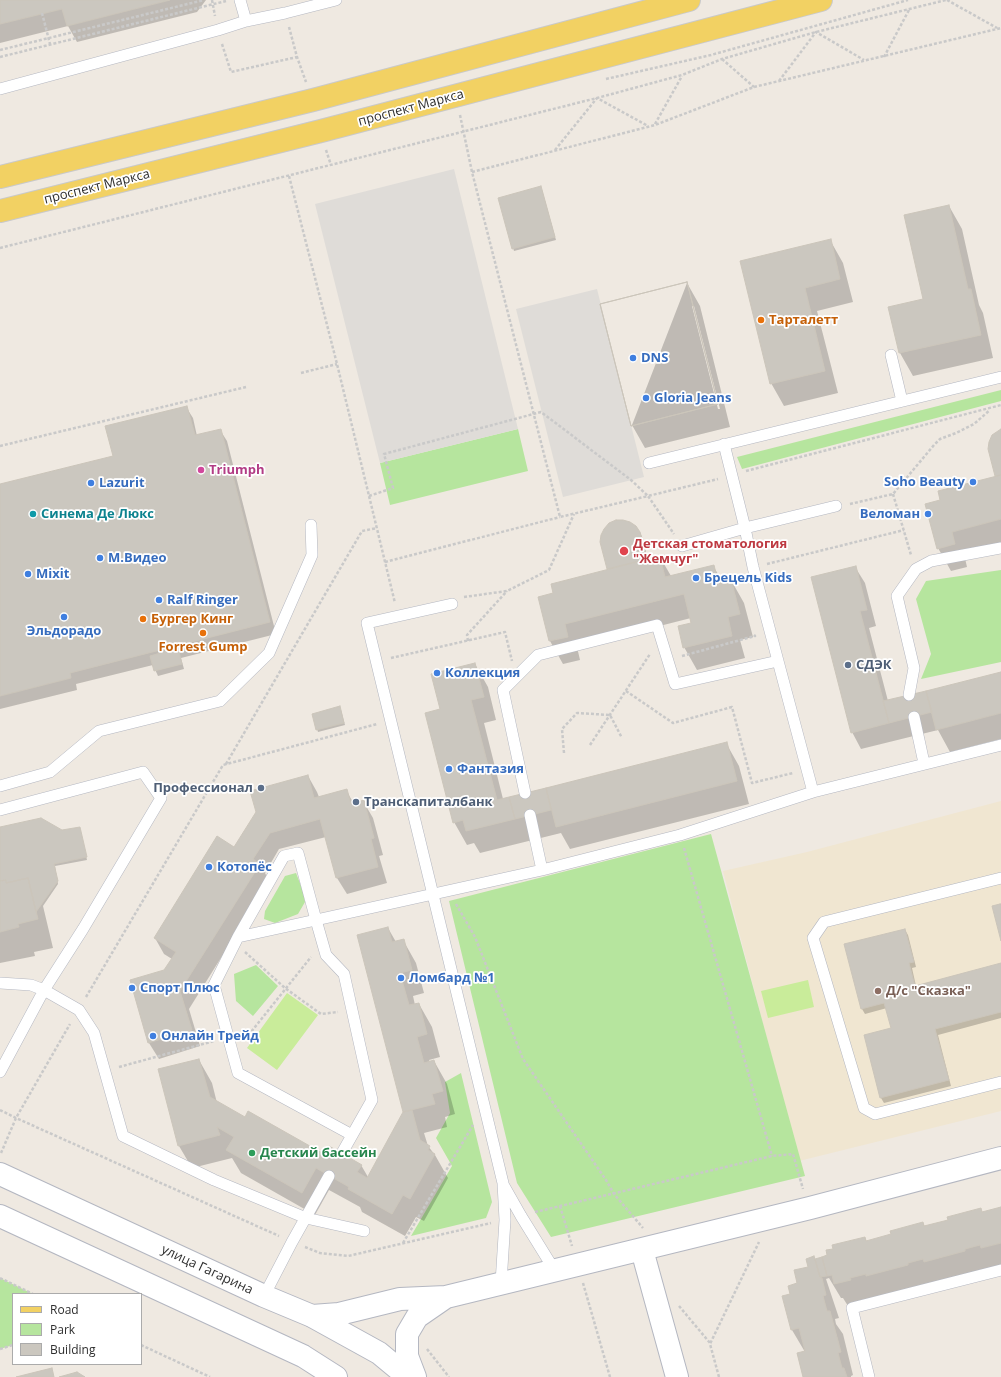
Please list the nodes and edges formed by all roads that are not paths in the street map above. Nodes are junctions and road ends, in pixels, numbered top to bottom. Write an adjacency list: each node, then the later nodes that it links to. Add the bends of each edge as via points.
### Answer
1 (240, 0): 5 (lane)
2 (336, 0): 5 (lane)
3 (689, 0): 7 (main road, via 313,100)
4 (821, 0): 8 (main road, проспект Маркса, via 321,131)
5 (246, 21): 6 (lane)
6 (0, 89)
7 (0, 177)
8 (0, 211)
9 (891, 355): 11 (lane)
10 (1001, 377): 11 (lane)
11 (902, 401): 12 (lane)
12 (724, 444): 13 (lane); 16 (lane)
13 (649, 463)
14 (836, 506): 16 (lane)
15 (311, 525): 25 (lane, via 312,555 269,653 220,701 99,731 50,772)
16 (745, 528): 17 (lane); 20 (lane)
17 (682, 546)
18 (1001, 548): 21 (lane, via 931,561 916,569 897,596 914,668)
19 (452, 604): 32 (lane, via 367,623)
20 (778, 661): 26 (lane); 27 (lane, via 675,684 657,625 538,654 503,690)
21 (909, 695)
22 (914, 717): 24 (lane)
23 (1001, 745): 24 (lane)
24 (924, 763): 26 (lane)
25 (0, 786)
26 (813, 792): 30 (lane, via 680,835)
27 (525, 793)
28 (0, 810): 36 (lane, via 143,772 161,798)
29 (530, 815): 30 (lane)
30 (542, 870): 32 (lane)
31 (1001, 878): 38 (lane, via 824,922 813,938 864,1108 875,1114)
32 (433, 895): 33 (lane); 44 (lane)
33 (316, 920): 34 (lane); 34 (lane, via 298,854 284,856); 39 (lane, via 326,955 344,974 372,1100)
34 (237, 940): 39 (lane, via 214,985 238,1073)
35 (0, 983): 36 (lane, via 31,985)
36 (44, 990): 37 (lane); 46 (lane, via 79,1010 94,1033 123,1136 214,1180)
37 (0, 1072)
38 (1001, 1082)
39 (352, 1135): 40 (lane)
40 (342, 1153)
41 (1001, 1158): 48 (street)
42 (0, 1174): 52 (street, улица Гагарина)
43 (329, 1176): 46 (lane)
44 (503, 1183): 50 (lane); 51 (lane, via 505,1220)
45 (0, 1216): 55 (street, via 303,1356)
46 (306, 1218): 47 (lane); 52 (lane)
47 (364, 1230)
48 (649, 1248): 50 (street); 58 (street)
49 (1001, 1270): 59 (lane, via 852,1308)
50 (555, 1271): 51 (street)
51 (500, 1283): 53 (street)
52 (264, 1296): 54 (street, улица Гагарина)
53 (446, 1297): 54 (street, via 400,1299 338,1314); 57 (street, via 417,1317 407,1334 407,1356)
54 (312, 1316): 56 (street, улица Гагарина, via 379,1353)
55 (336, 1377)
56 (408, 1377)
57 (415, 1377)
58 (677, 1377)
59 (869, 1377)

